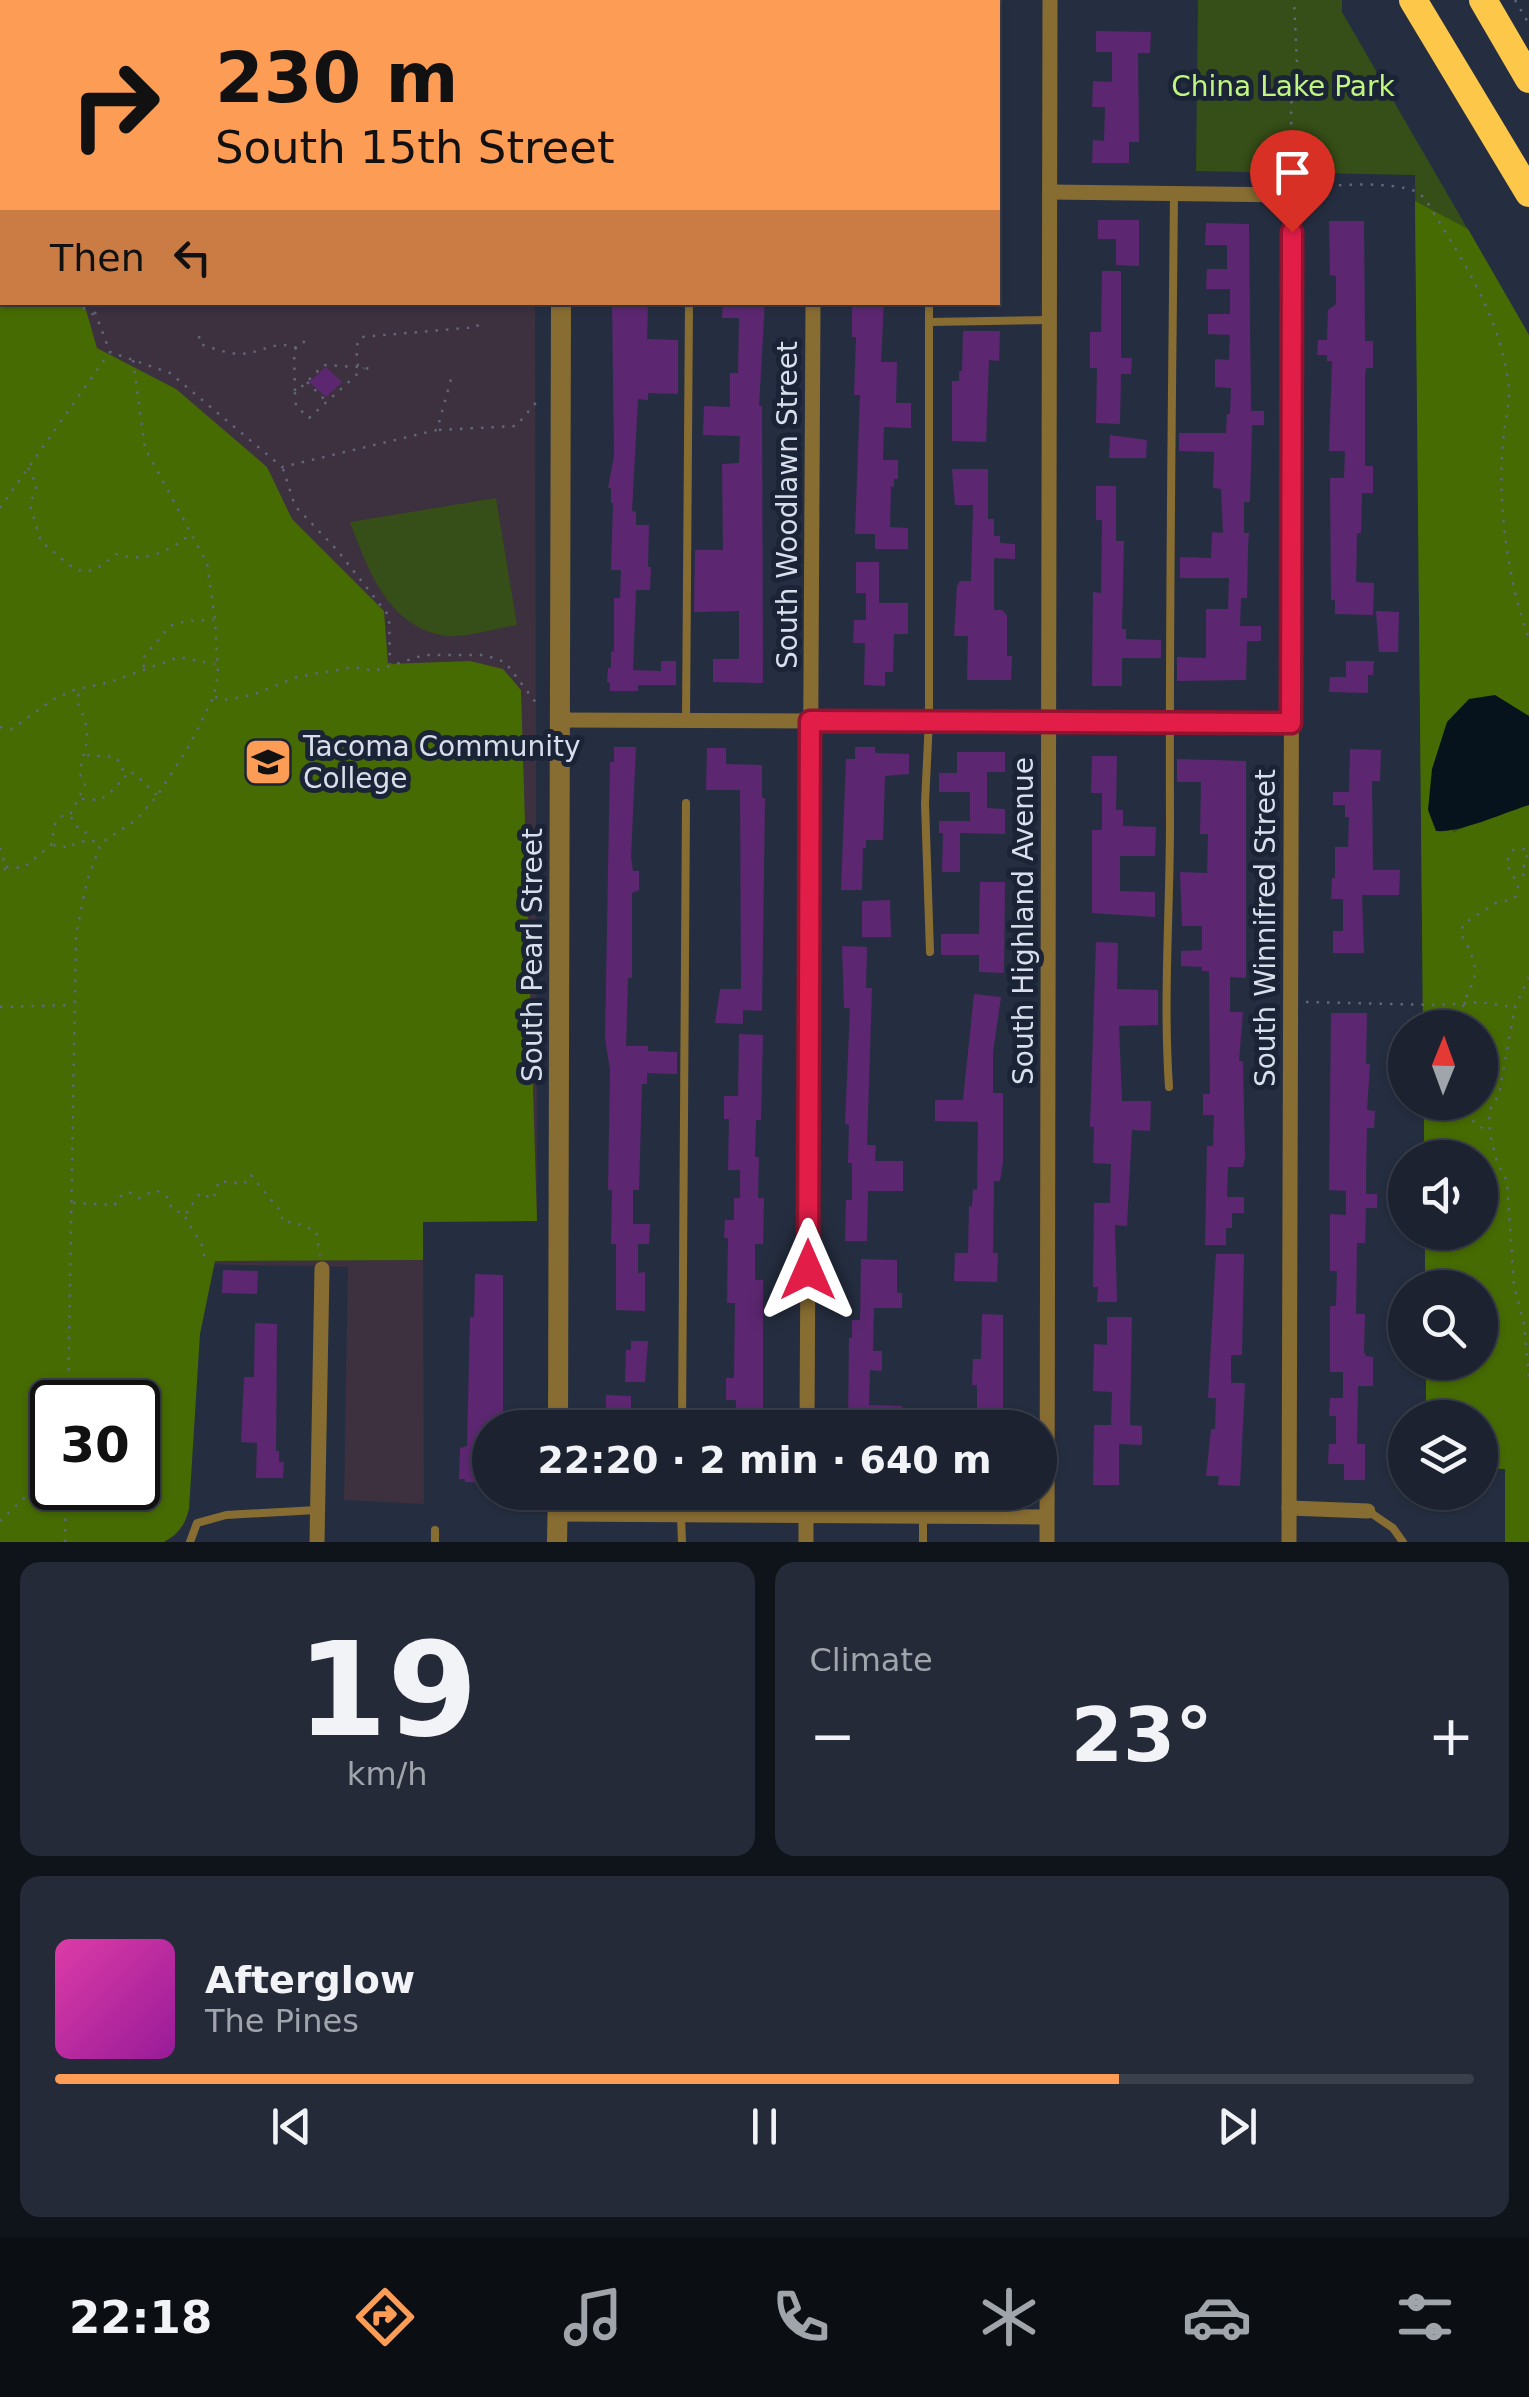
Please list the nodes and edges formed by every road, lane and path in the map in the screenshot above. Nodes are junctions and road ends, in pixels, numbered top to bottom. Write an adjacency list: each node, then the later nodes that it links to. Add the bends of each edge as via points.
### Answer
1 (1050, 0): 8 (street, South Highland Avenue)
2 (1515, 0): 6 (path)
3 (1297, 1): 11 (path)
4 (1484, 1): 7 (highway)
5 (1414, 2): 9 (highway)
6 (1529, 24)
7 (1529, 78)
8 (1050, 192): 10 (street); 20 (street, South Highland Avenue)
9 (1529, 193)
10 (1174, 194): 11 (street); 52 (lane)
11 (1293, 195): 40 (path, via 1336,185 1413,190 1474,276 1508,377 1507,547); 53 (street, South Winnifred Street)
12 (79, 305): 18 (path)
13 (92, 305): 18 (path)
14 (561, 305): 47 (street, South Pearl Street)
15 (689, 305): 50 (lane)
16 (813, 305): 51 (street, South Woodlawn Street)
17 (929, 305): 21 (lane)
18 (96, 316): 25 (path)
19 (481, 317): 27 (path, via 477,327 361,337)
20 (1050, 320): 21 (lane); 49 (street, South Highland Avenue)
21 (929, 322): 48 (lane)
22 (199, 336): 24 (path, via 200,344 233,354 278,344)
23 (310, 337): 24 (path)
24 (297, 348): 31 (path)
25 (110, 352): 26 (path); 36 (path)
26 (133, 360): 35 (path, via 170,373); 38 (path, via 145,448)
27 (361, 367): 28 (path); 30 (path, via 324,366); 33 (path)
28 (375, 371)
29 (454, 372): 34 (path)
30 (307, 382): 31 (path); 33 (path)
31 (295, 393): 33 (path, via 296,406 309,418)
32 (540, 398): 34 (path, via 516,426)
33 (327, 402)
34 (436, 430): 35 (path)
35 (282, 466): 42 (path, via 294,506 389,616)
36 (28, 468): 37 (path); 38 (path, via 37,485 30,506 41,542 63,563 86,572 100,569 116,554 169,551)
37 (0, 508)
38 (191, 534): 39 (path, via 206,563)
39 (215, 620): 41 (path); 43 (path, via 170,626 142,659)
40 (1529, 638)
41 (218, 664): 43 (path, via 178,657); 45 (path)
42 (390, 666): 45 (path, via 297,677 224,700); 46 (path, via 424,655 484,655 505,662)
43 (144, 669): 44 (path)
44 (81, 690): 54 (path, via 54,699 12,729); 55 (path, via 76,700 87,717)
45 (214, 696): 57 (path)
46 (540, 708)
47 (560, 720): 50 (street); 85 (street, South Pearl Street)
48 (929, 720): 49 (street); 51 (street); 68 (lane)
49 (1048, 720): 52 (street); 100 (street, South Highland Avenue)
50 (686, 721): 51 (street)
51 (810, 721): 87 (street, South Woodlawn Street)
52 (1168, 722): 53 (street); 76 (lane)
53 (1291, 723): 70 (street, South Winnifred Street)
54 (0, 727)
55 (86, 754): 56 (path, via 116,757 122,770); 58 (path)
56 (135, 774): 57 (path); 58 (path, via 122,777 100,800)
57 (157, 796): 62 (path, via 136,820)
58 (80, 798): 60 (path)
59 (686, 804): 86 (lane)
60 (70, 816): 61 (path); 63 (path, via 55,824)
61 (89, 840): 62 (path); 63 (path, via 71,848)
62 (100, 843): 72 (path, via 76,935)
63 (51, 845): 65 (path, via 23,868)
64 (0, 848): 65 (path)
65 (6, 867): 66 (path)
66 (0, 876)
67 (1529, 879): 71 (path, via 1521,873 1527,849 1513,850 1506,862 1517,895 1463,924 1476,971)
68 (930, 952)
69 (1529, 977): 74 (path)
70 (1289, 1002): 71 (path); 89 (street, South Winnifred Street)
71 (1462, 1003): 74 (path); 75 (path)
72 (75, 1004): 73 (path); 79 (path)
73 (0, 1007)
74 (1515, 1007): 78 (path, via 1499,1094 1489,1111)
75 (1461, 1010)
76 (1169, 1087)
77 (1473, 1120): 78 (path)
78 (1490, 1134): 83 (path, via 1507,1181)
79 (72, 1204): 80 (path, via 115,1205 128,1192 139,1198 156,1190); 84 (path)
80 (185, 1215): 81 (path); 82 (path, via 200,1193 213,1199 219,1181 244,1184 251,1176 283,1222 316,1231)
81 (205, 1264)
82 (322, 1269): 91 (street)
83 (1529, 1378)
84 (68, 1380)
85 (558, 1410)
86 (682, 1410)
87 (807, 1410)
88 (30, 1492): 101 (path)
89 (1289, 1508): 96 (street); 112 (street, South Winnifred Street)
90 (66, 1510): 103 (path)
91 (318, 1510): 104 (lane, via 197,1522); 105 (street)
92 (558, 1510): 107 (street)
93 (629, 1510): 97 (street)
94 (679, 1510): 97 (lane)
95 (806, 1510): 98 (street)
96 (1368, 1510): 113 (lane)
97 (679, 1515): 98 (street); 108 (lane)
98 (806, 1516): 99 (street); 109 (street)
99 (923, 1517): 100 (street); 110 (lane)
100 (1046, 1517): 111 (street, South Highland Avenue)
101 (0, 1520)
102 (435, 1530): 106 (lane)
103 (65, 1542)
104 (190, 1542)
105 (317, 1542)
106 (435, 1542)
107 (557, 1542)
108 (682, 1542)
109 (806, 1542)
110 (923, 1542)
111 (1047, 1542)
112 (1288, 1542)
113 (1403, 1542)

